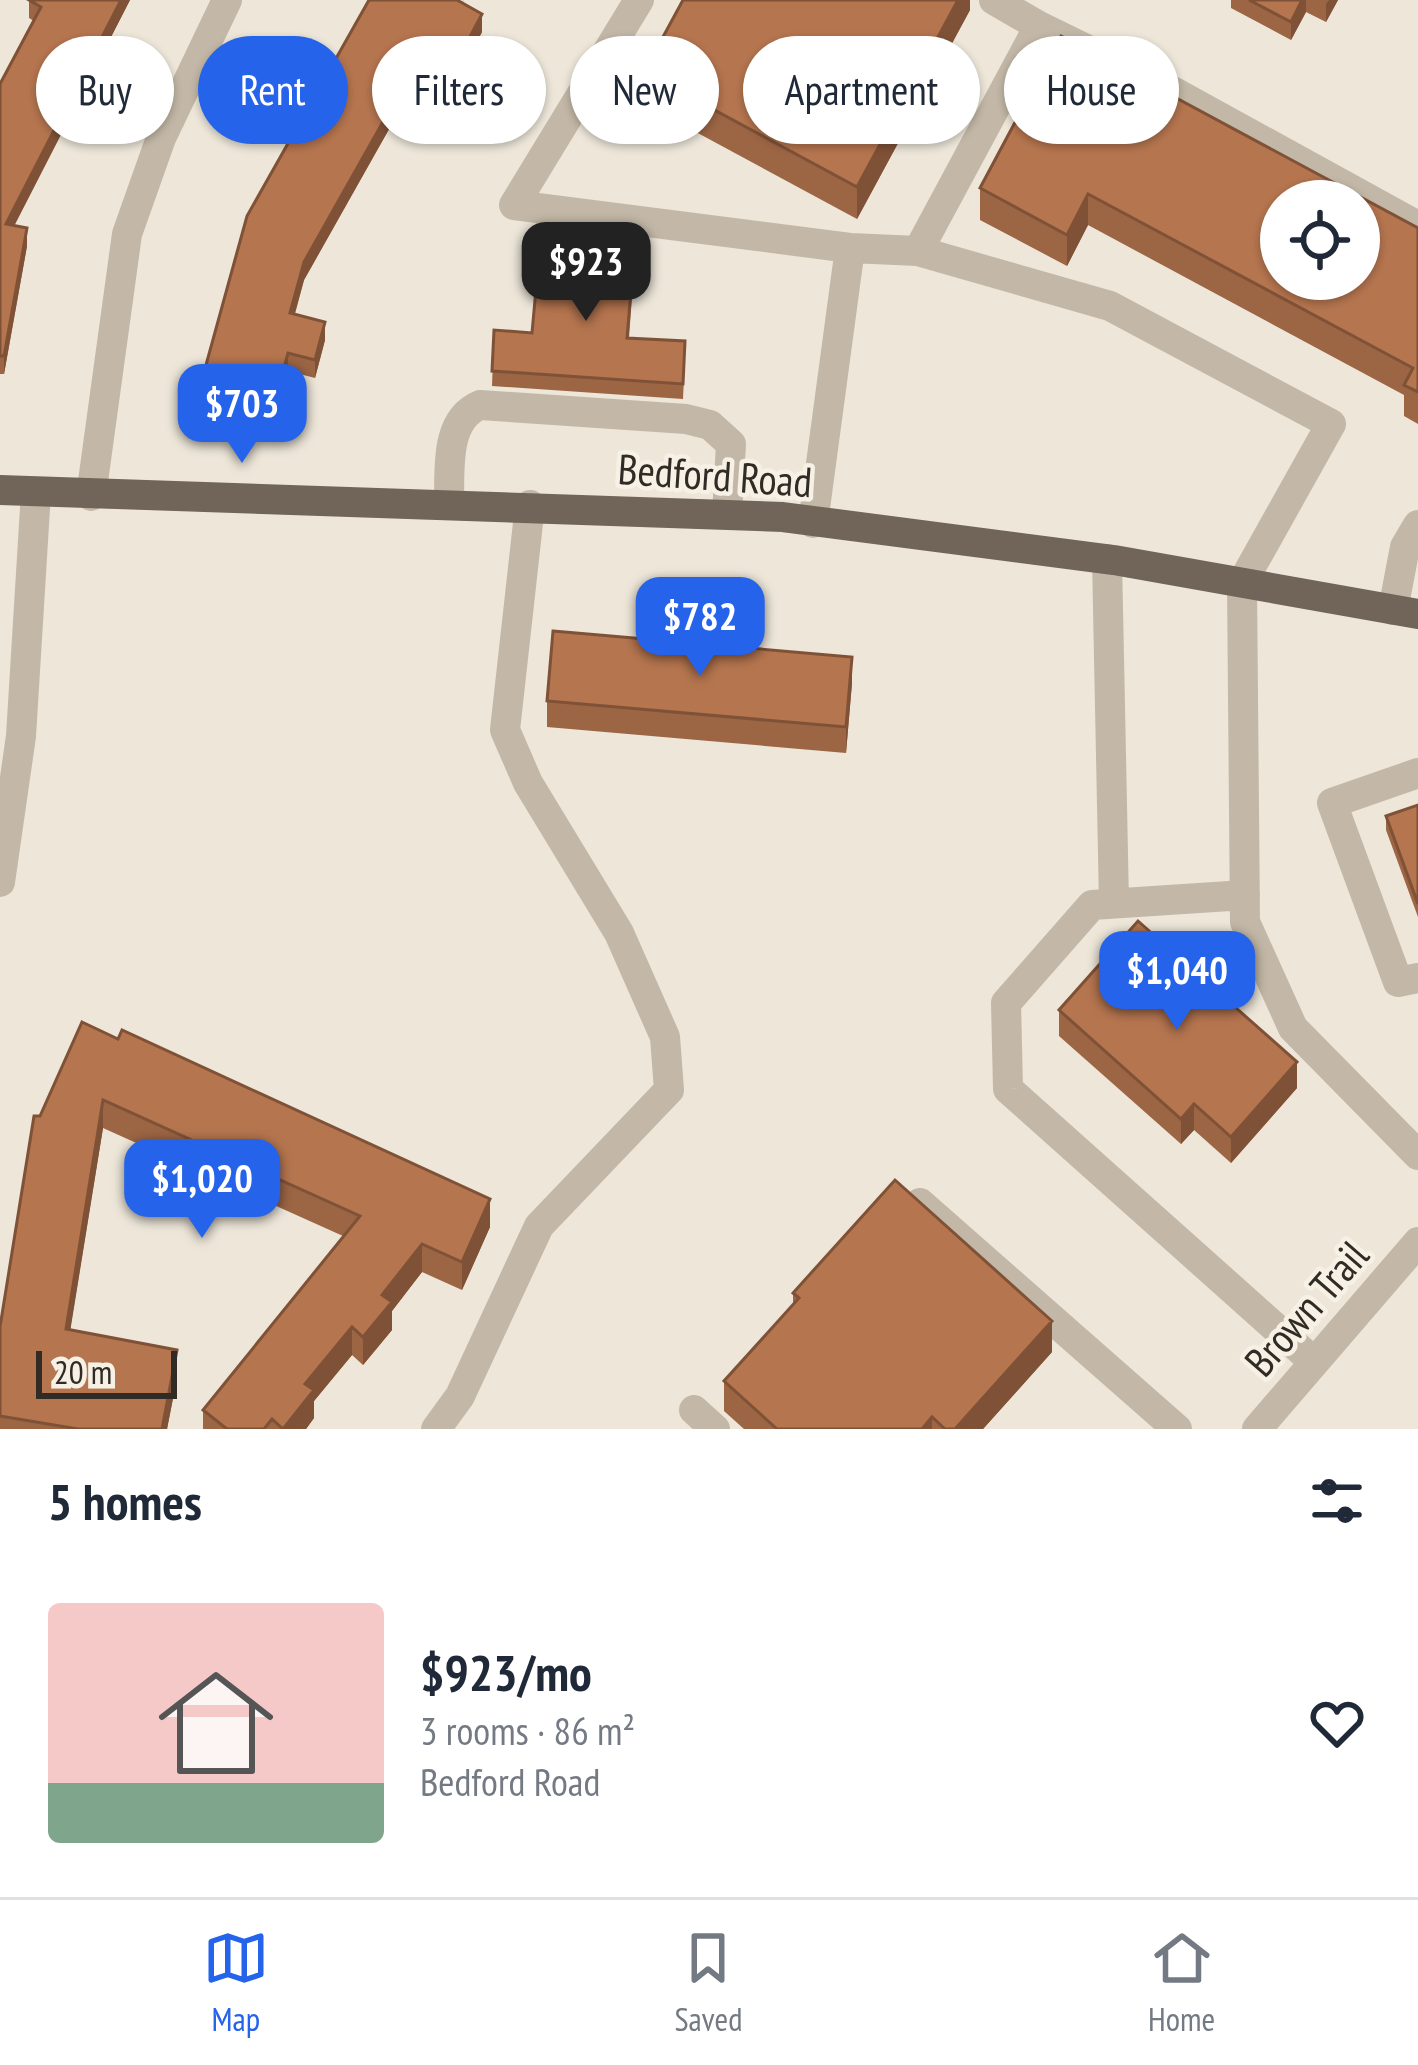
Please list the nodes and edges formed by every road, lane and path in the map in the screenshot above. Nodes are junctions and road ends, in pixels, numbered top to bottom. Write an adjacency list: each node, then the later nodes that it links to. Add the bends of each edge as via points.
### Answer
1 (227, 0): 10 (street, via 161,138 127,234)
2 (638, 0): 6 (street, via 514,205)
3 (994, 0): 4 (street)
4 (1039, 26): 5 (street); 7 (street)
5 (1418, 226)
6 (850, 248): 7 (street); 14 (street)
7 (918, 251): 17 (street, via 1110,306 1331,424)
8 (0, 490): 9 (main road, Bedford Road)
9 (36, 492): 10 (main road, Bedford Road); 20 (street, via 21,736)
10 (92, 496): 11 (main road, Bedford Road)
11 (448, 503): 12 (main road, Bedford Road); 13 (street, via 457,427 481,405 710,425 731,444)
12 (530, 505): 13 (main road, Bedford Road); 29 (street, via 505,730 619,933 665,1037 669,1090 539,1226 460,1396)
13 (728, 514): 14 (main road, Bedford Road)
14 (813, 523): 16 (main road, Bedford Road)
15 (1418, 525): 18 (street, via 1406,547)
16 (1107, 559): 17 (main road, Bedford Road); 22 (street)
17 (1242, 583): 18 (main road, Bedford Road); 21 (street)
18 (1406, 612)
19 (1418, 773): 23 (street, via 1332,803 1398,982)
20 (0, 882)
21 (1245, 895): 22 (street); 24 (street, via 1245,922 1293,1028)
22 (1114, 903): 27 (street, via 1093,905 1006,1003 1008,1089)
23 (1418, 978)
24 (1418, 1155)
25 (898, 1184): 30 (street)
26 (1418, 1242): 27 (street, Brown Trail)
27 (1314, 1362): 28 (street, Brown Trail)
28 (1261, 1428)
29 (436, 1429)
30 (1177, 1429)

